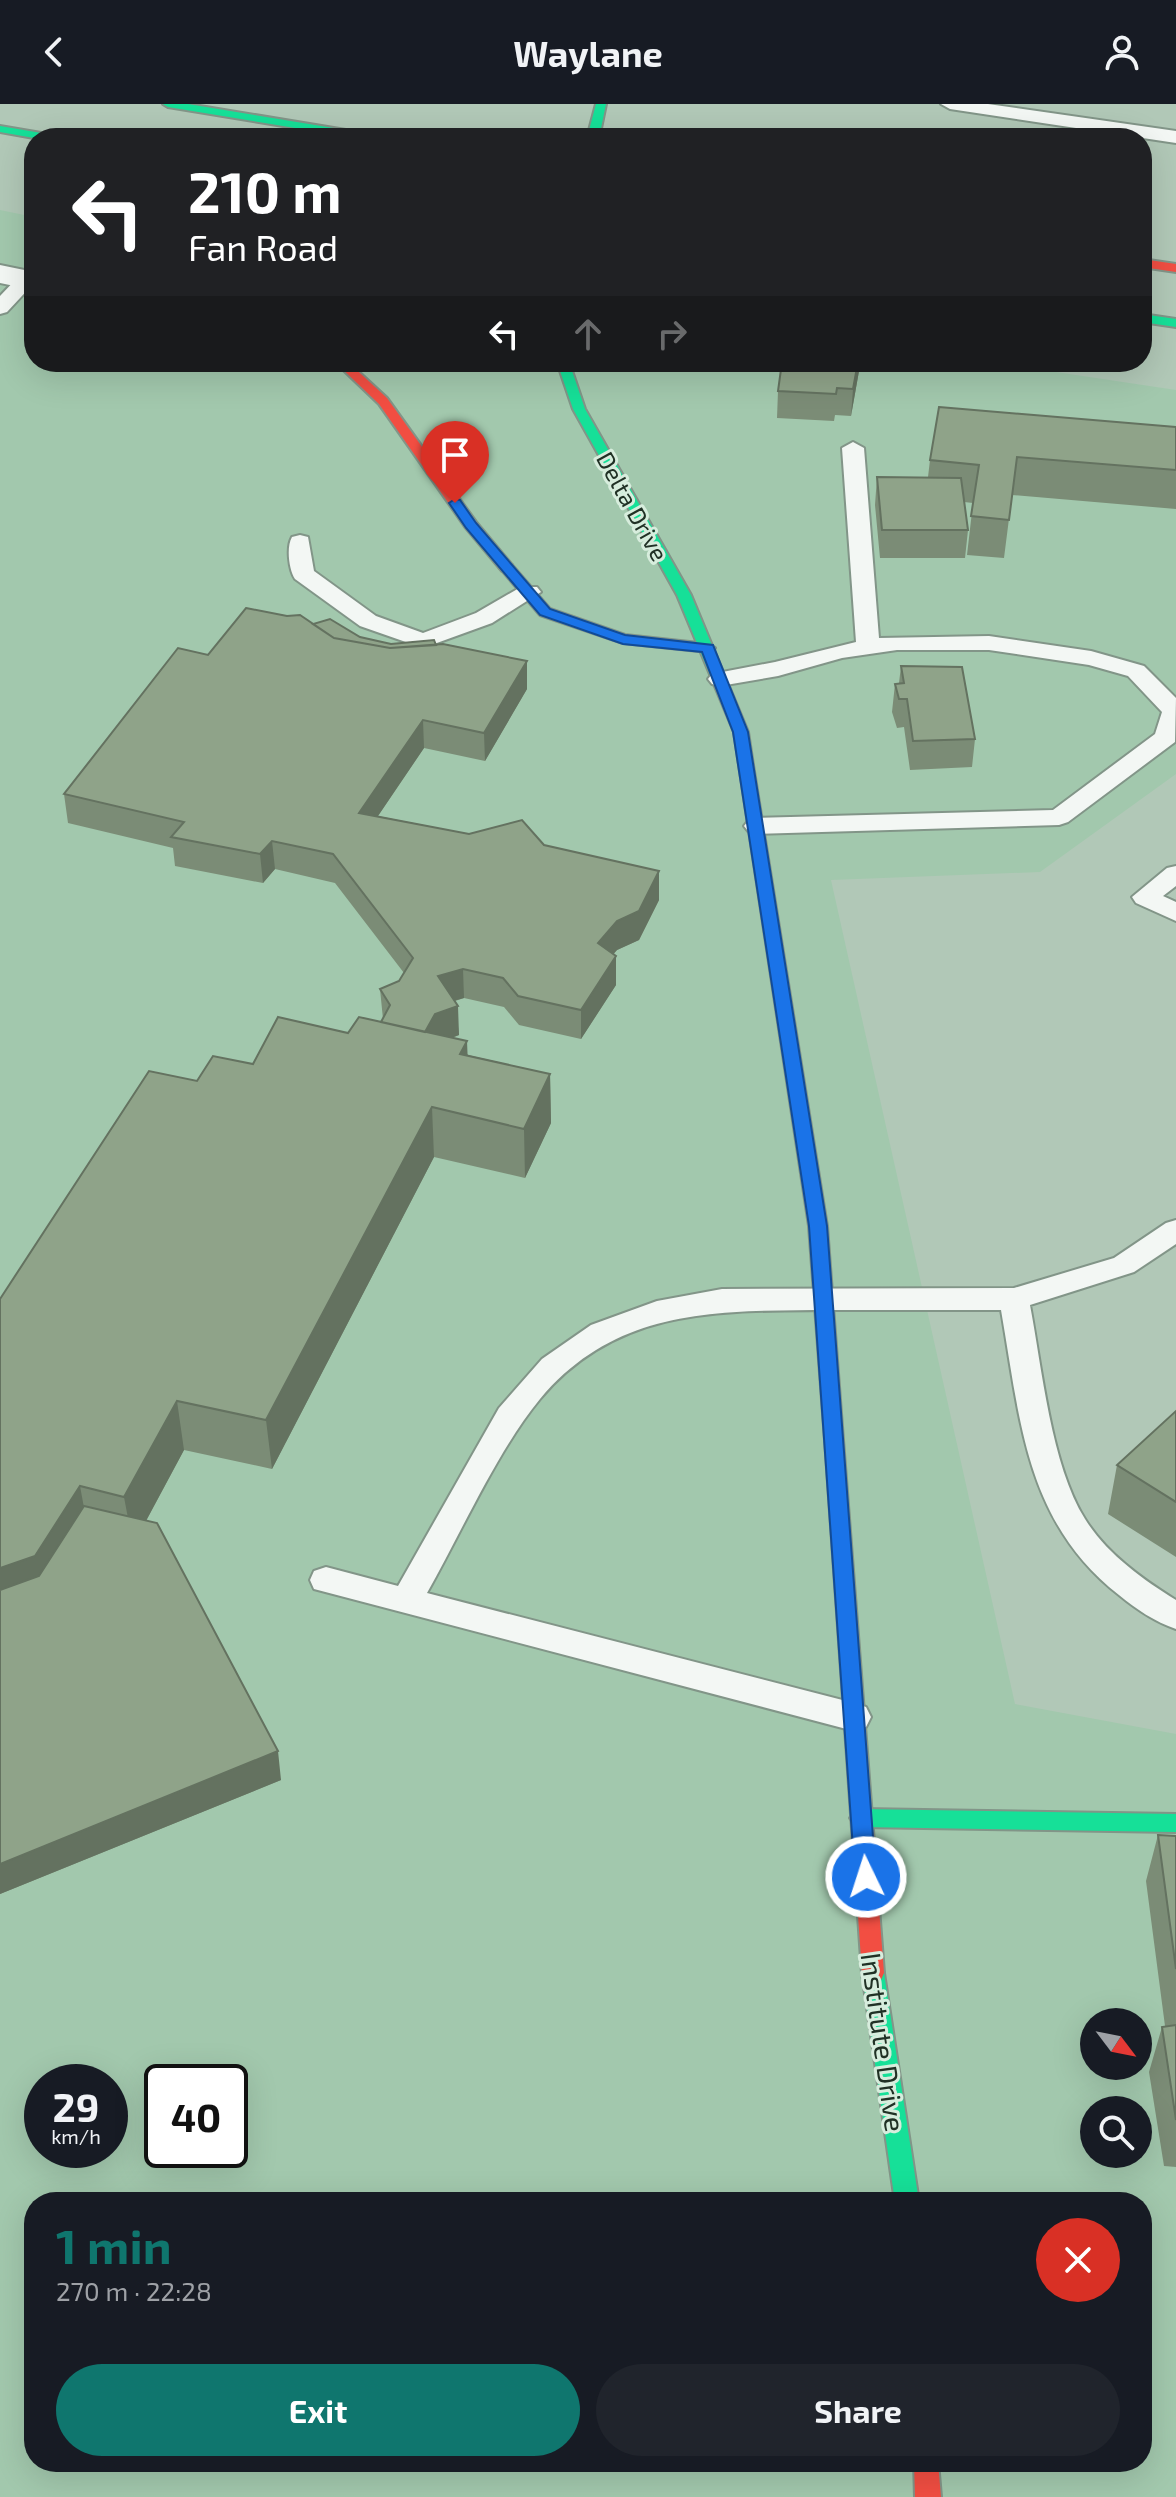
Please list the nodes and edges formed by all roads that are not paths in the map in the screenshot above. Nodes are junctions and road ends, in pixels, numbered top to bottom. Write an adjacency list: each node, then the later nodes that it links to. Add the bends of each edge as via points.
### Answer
1 (168, 104): 4 (main road)
2 (950, 104): 3 (lane)
3 (1022, 109): 5 (lane)
4 (315, 128)
5 (1126, 128)
6 (0, 129): 7 (main road)
7 (24, 133)
8 (1152, 133): 9 (lane)
9 (1176, 137)
10 (1152, 264): 11 (main road)
11 (1176, 268)
12 (20, 278): 13 (lane)
13 (0, 308)
14 (1152, 319): 15 (main road)
15 (1176, 323)
16 (352, 372): 20 (main road, via 383,401 471,525)
17 (566, 372): 22 (main road, Delta Drive, via 579,409 684,595)
18 (853, 448): 21 (lane)
19 (300, 542): 20 (lane, via 303,574 368,621 423,641 484,618)
20 (529, 592): 22 (main road, via 545,612 623,639)
21 (868, 647): 23 (lane); 24 (lane, via 989,643 1091,658 1136,671 1174,712 1166,737 1059,817)
22 (708, 648): 23 (main road, Institute Drive)
23 (720, 679): 24 (main road, Institute Drive, via 741,732)
24 (757, 826): 28 (main road, Institute Drive, via 816,1211)
25 (1176, 874): 26 (lane, via 1145,897)
26 (1176, 913)
27 (1176, 1230): 29 (lane, via 1124,1265)
28 (822, 1299): 29 (lane); 31 (lane, via 681,1305 579,1344 552,1364 510,1416); 33 (main road, Institute Drive)
29 (1014, 1299): 32 (lane, via 1056,1493 1073,1529 1097,1557)
30 (326, 1580): 31 (lane)
31 (406, 1601): 33 (lane)
32 (1176, 1616)
33 (854, 1717): 34 (main road, Institute Drive)
34 (861, 1818): 35 (main road); 36 (main road, Institute Drive, via 875,1999)
35 (1176, 1823)
36 (905, 2192)
37 (927, 2472): 38 (main road)
38 (928, 2497)

